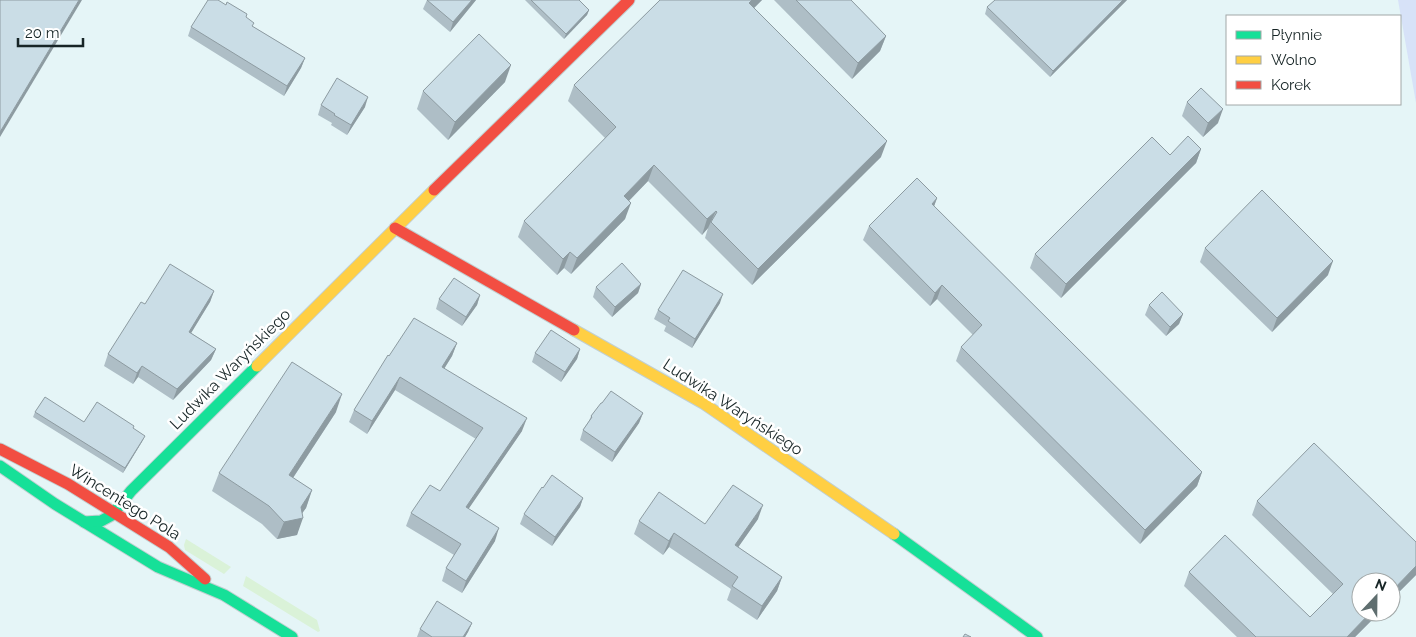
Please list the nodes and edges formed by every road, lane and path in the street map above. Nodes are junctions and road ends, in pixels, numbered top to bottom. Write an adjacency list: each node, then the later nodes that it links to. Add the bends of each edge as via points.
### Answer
1 (630, 0): 2 (street, Ludwika Waryńskiego)
2 (395, 228): 5 (street, Ludwika Waryńskiego, via 130,491); 9 (street, Ludwika Waryńskiego, via 703,402)
3 (0, 449): 5 (street, Wincentego Pola, via 68,484)
4 (0, 466): 6 (street, Wincentego Pola)
5 (114, 514): 6 (street, via 96,522); 7 (street, Wincentego Pola, via 168,547)
6 (84, 522): 7 (street, Wincentego Pola, via 158,567)
7 (224, 595): 8 (street, Wincentego Pola)
8 (292, 637)
9 (1038, 637)

